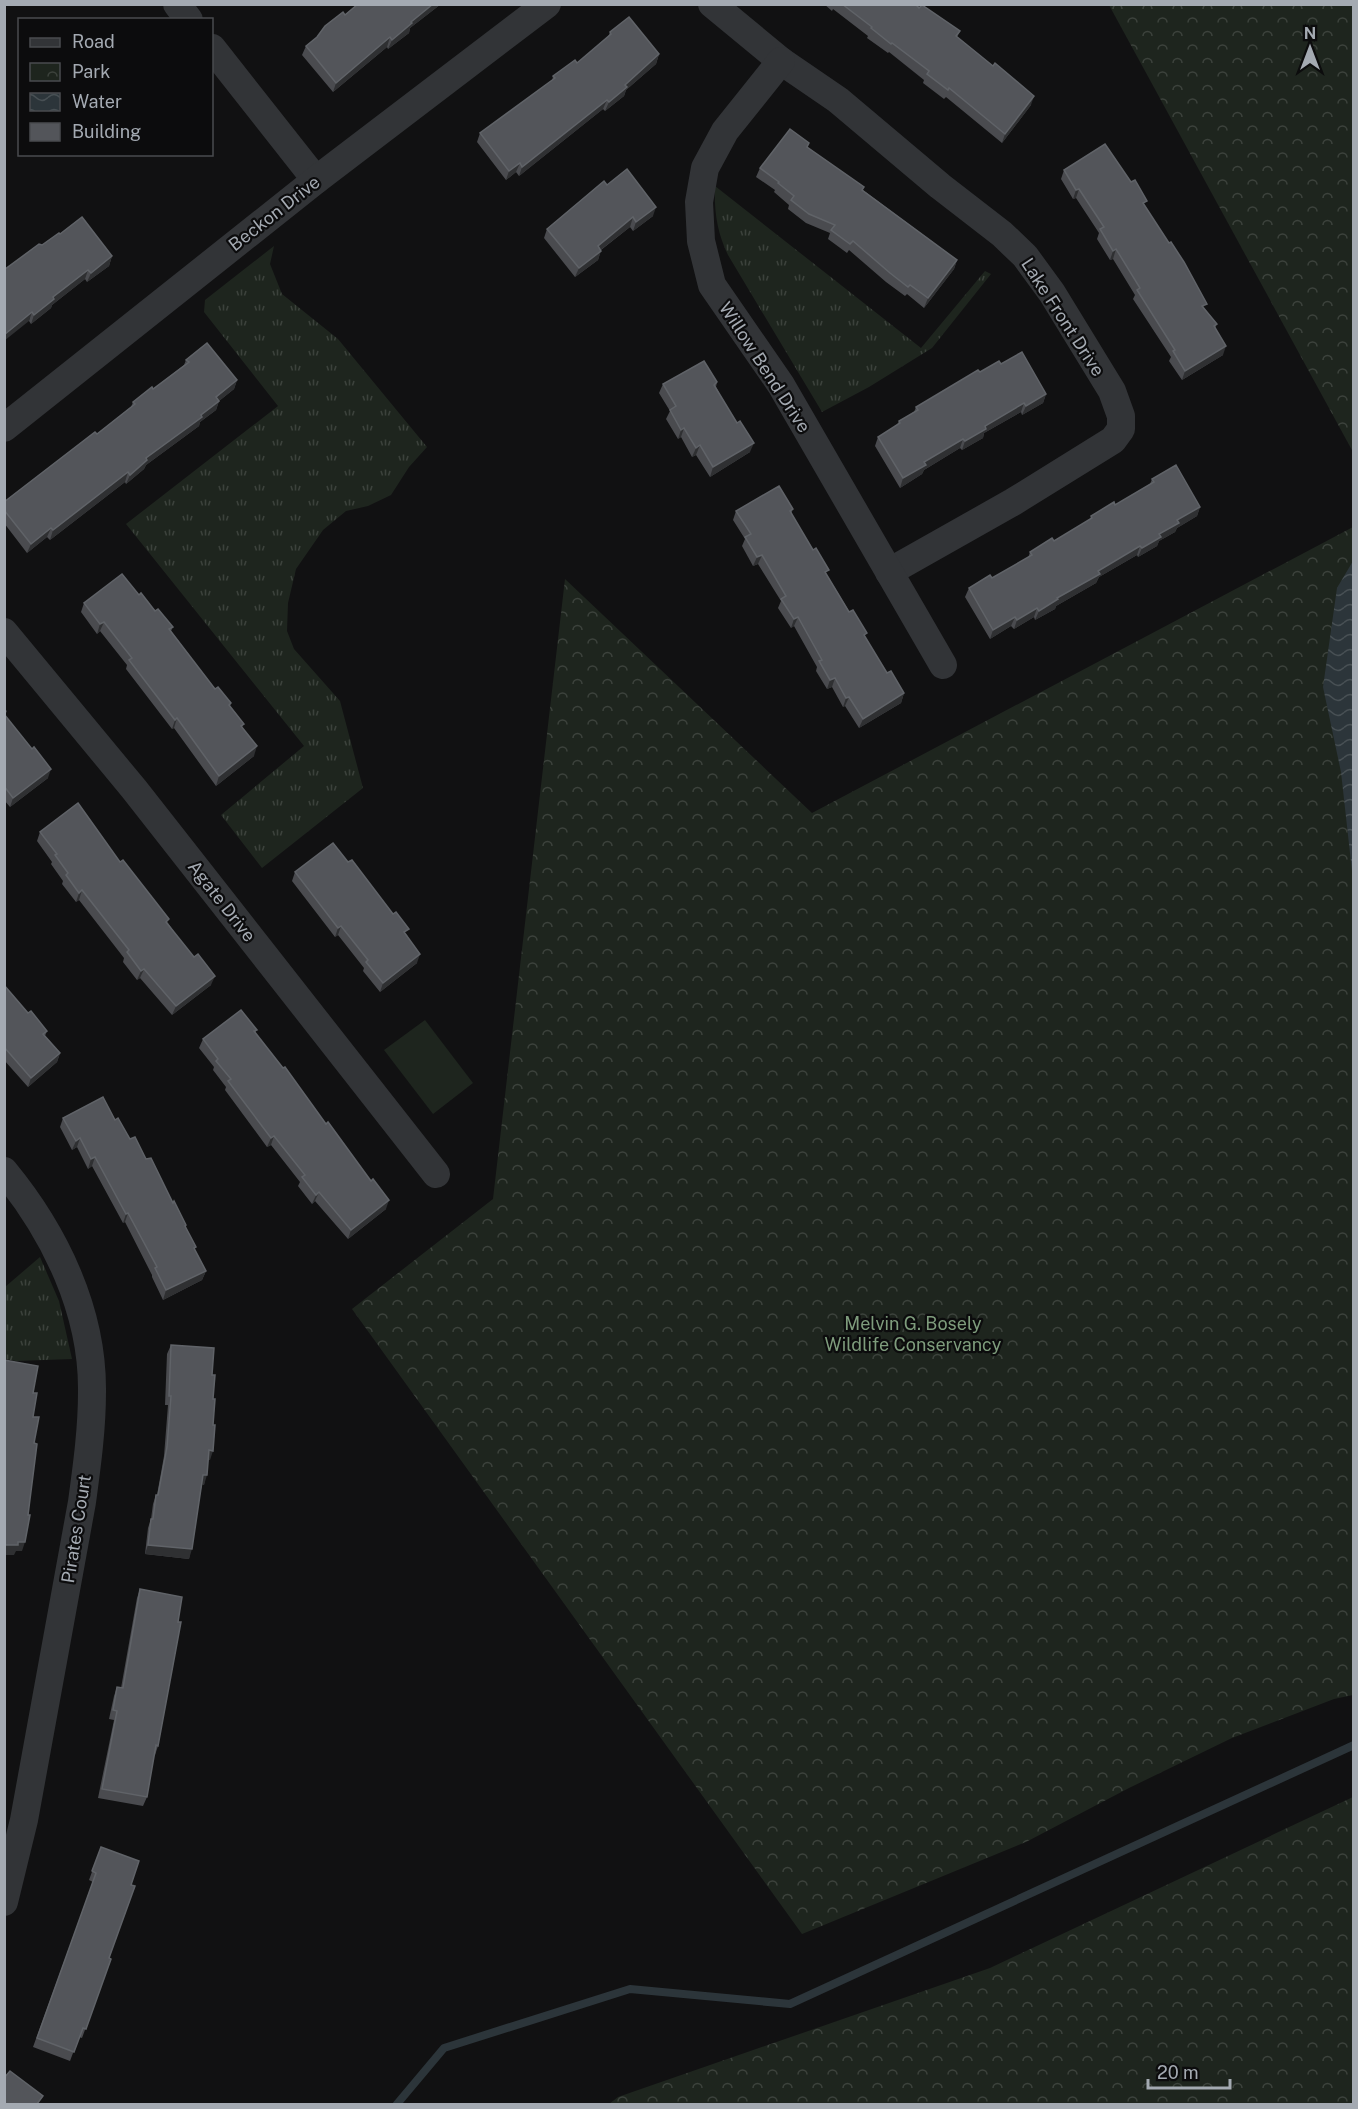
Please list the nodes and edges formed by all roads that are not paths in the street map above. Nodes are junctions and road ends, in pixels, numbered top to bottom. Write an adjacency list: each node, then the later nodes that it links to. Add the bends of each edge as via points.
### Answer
1 (177, 4): 4 (street)
2 (547, 4): 7 (street, Beckon Drive)
3 (712, 4): 6 (street, Lake Front Drive)
4 (188, 18)
5 (213, 49): 7 (street)
6 (781, 61): 9 (street, Willow Bend Drive, via 725,131 705,168 699,202 701,241 712,285 781,385); 9 (street, Lake Front Drive, via 838,100 1025,256 1112,391 1121,416 1121,429 1113,440)
7 (316, 180): 8 (street, Beckon Drive)
8 (4, 428)
9 (889, 572): 11 (street, Willow Bend Drive)
10 (4, 632): 13 (street, Agate Drive, via 134,789)
11 (943, 665)
12 (4, 1171): 14 (street, Pirates Court, via 49,1235 70,1278 84,1324 92,1391 82,1502 24,1820)
13 (436, 1174)
14 (4, 1902)

